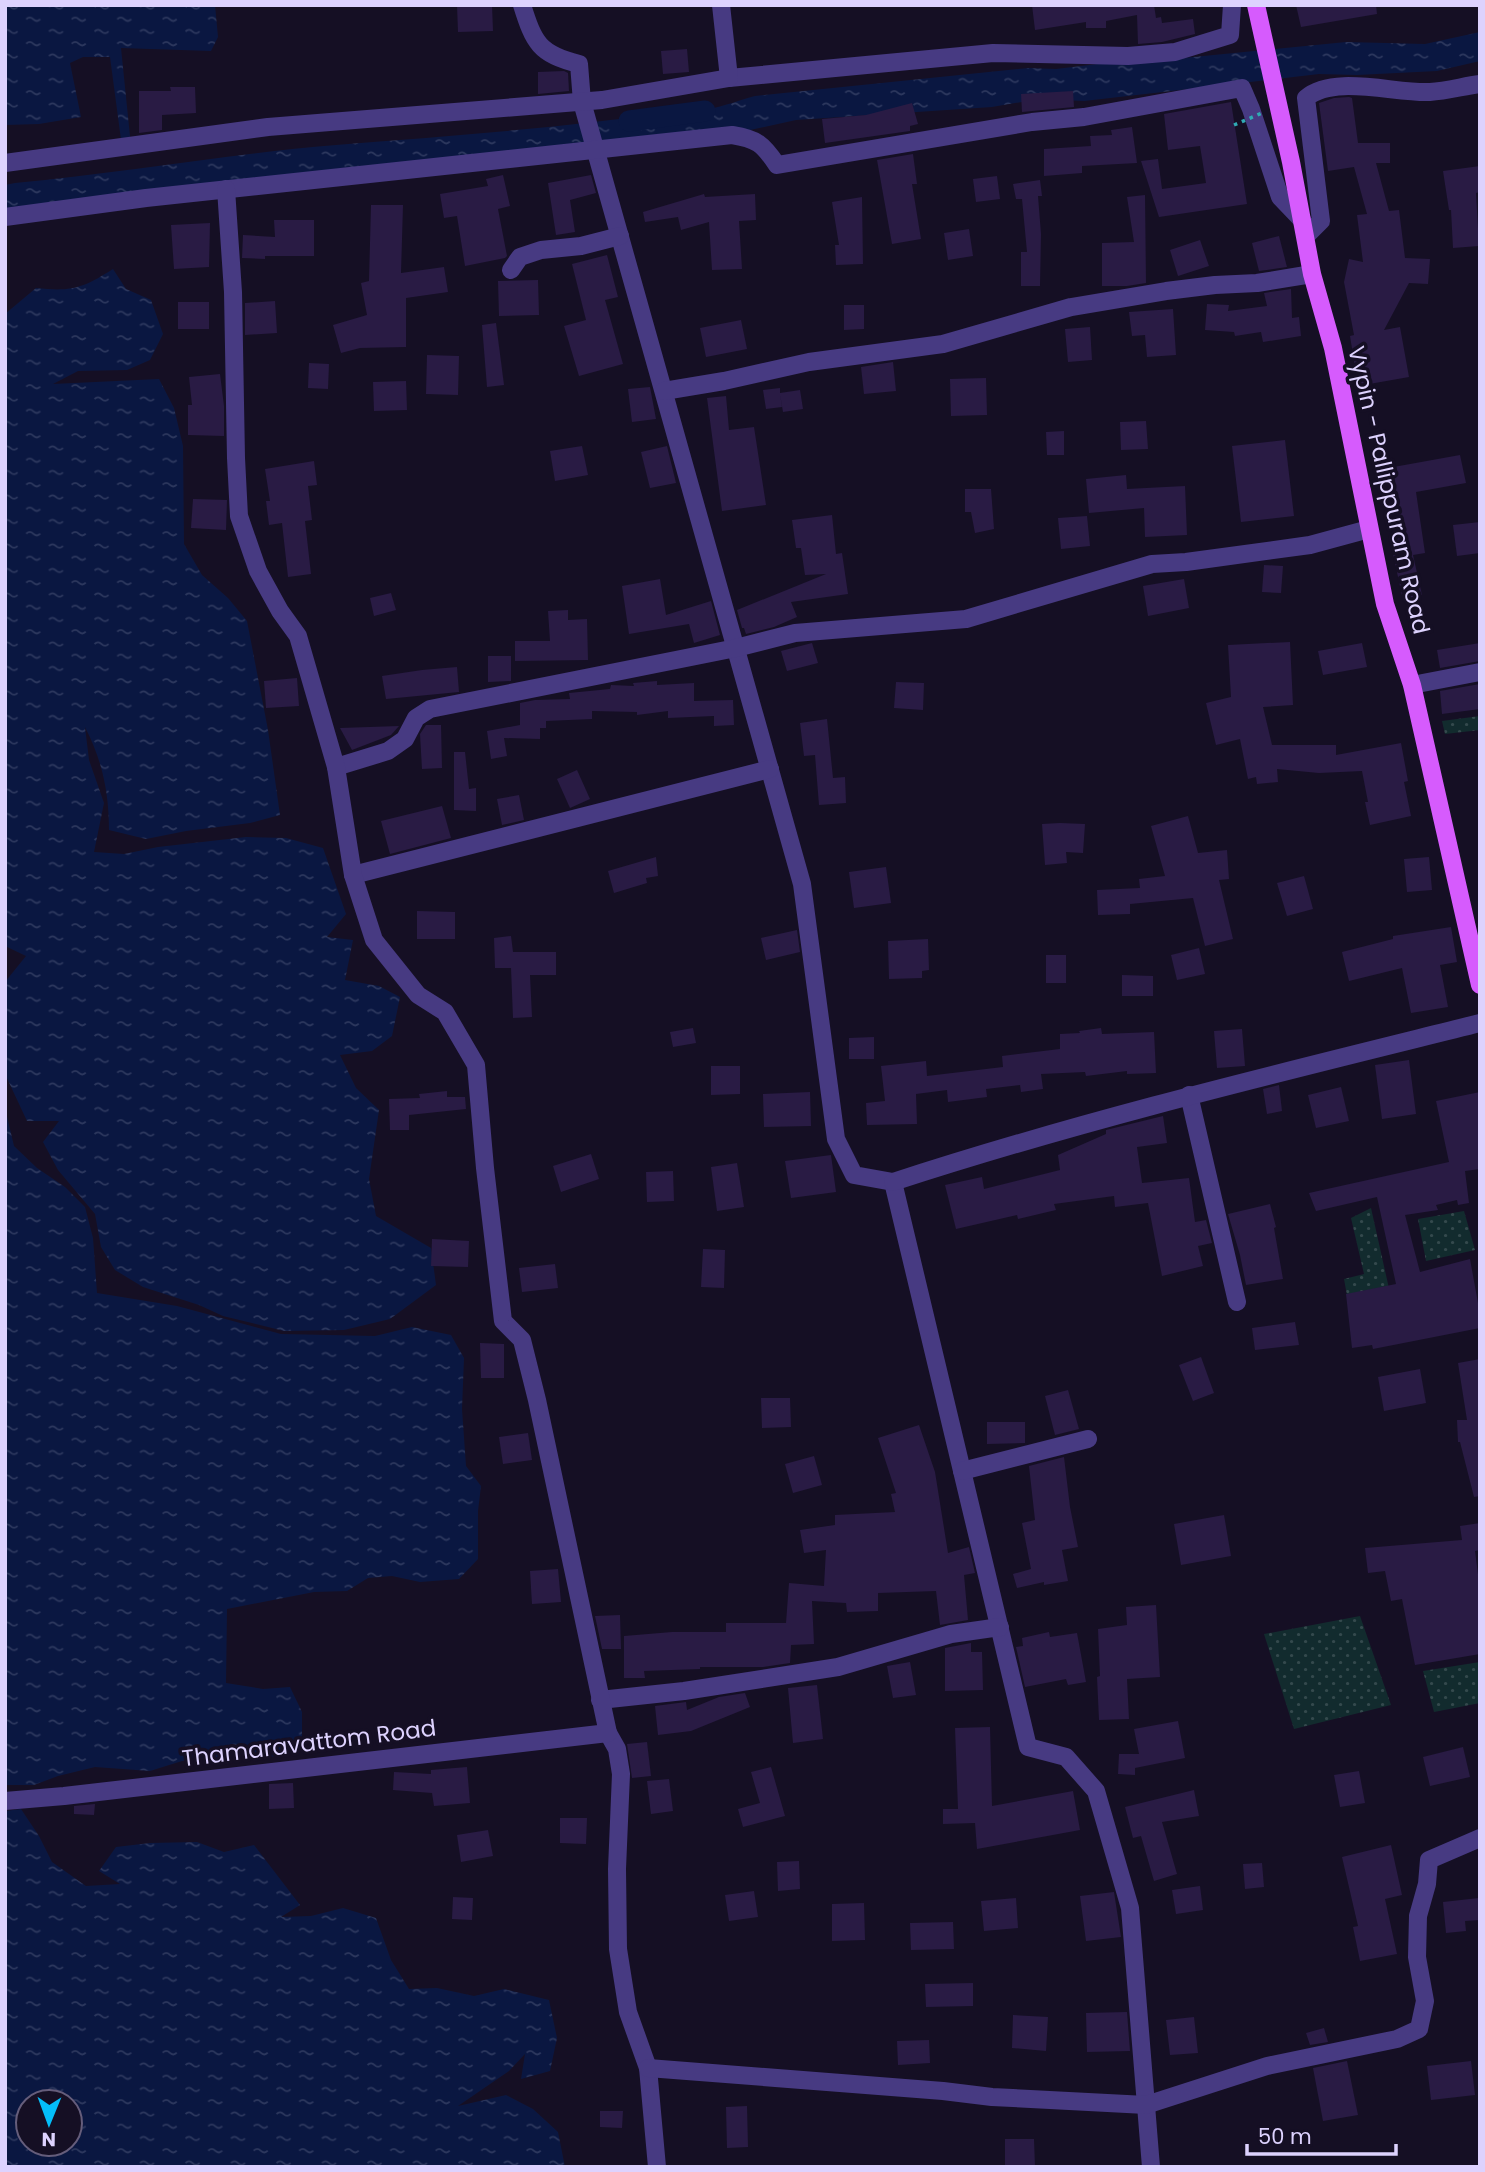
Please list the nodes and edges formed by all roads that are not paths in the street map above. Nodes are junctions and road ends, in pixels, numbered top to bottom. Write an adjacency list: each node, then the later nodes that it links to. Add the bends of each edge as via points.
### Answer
1 (522, 5): 7 (street, via 542,48 558,59 579,64)
2 (721, 5): 5 (street)
3 (1232, 5): 5 (street, via 1230,35 1175,52 1128,56 993,53)
4 (1256, 5): 12 (main road, Vypin - Pallippuram Road)
5 (729, 78): 7 (street)
6 (1480, 84): 12 (street, via 1430,92 1364,86 1317,89 1306,98 1321,221)
7 (582, 102): 8 (street); 9 (street, via 268,127)
8 (597, 148): 10 (street); 12 (street, via 732,135 752,138 778,165 1242,88 1280,197); 13 (street)
9 (5, 163)
10 (226, 189): 11 (street); 21 (street, via 239,516 258,571 298,636)
11 (5, 217)
12 (1304, 228): 15 (main road, Vypin - Pallippuram Road)
13 (620, 236): 14 (street, via 541,250 520,257); 16 (street)
14 (511, 270)
15 (1312, 274): 16 (street, via 1071,307 943,344 809,362); 17 (main road, Vypin - Pallippuram Road, via 1333,348)
16 (664, 391): 18 (street)
17 (1369, 529): 18 (street, via 1310,545 1152,564 966,619 795,633); 20 (main road, Vypin - Pallippuram Road, via 1385,604)
18 (736, 648): 21 (street, via 430,709 416,718 405,739 388,751); 22 (street)
19 (1480, 672): 20 (street)
20 (1412, 685): 24 (main road, Vypin - Pallippuram Road)
21 (336, 767): 23 (street)
22 (770, 769): 23 (street); 27 (street, via 802,884 836,1139 854,1175)
23 (353, 875): 32 (street, via 374,940 418,995 445,1012 476,1065 503,1321 522,1340)
24 (1480, 985)
25 (1480, 1023): 26 (street)
26 (1189, 1095): 27 (street); 28 (street)
27 (893, 1182): 30 (street)
28 (1237, 1302)
29 (1087, 1439): 30 (street)
30 (962, 1471): 31 (street)
31 (1000, 1627): 32 (street, via 951,1634 838,1667); 37 (street, via 1028,1747 1066,1757 1096,1791 1130,1908)
32 (600, 1700): 33 (street)
33 (607, 1728): 34 (street, Thamaravattom Road); 36 (street, via 621,1774 618,1949 628,2012)
34 (5, 1801)
35 (1480, 1838): 37 (street, via 1429,1860 1418,1916 1417,1957 1425,2001 1419,2029 1396,2039 1267,2066)
36 (648, 2068): 37 (street); 38 (street)
37 (1146, 2105): 39 (street)
38 (657, 2167)
39 (1151, 2167)

